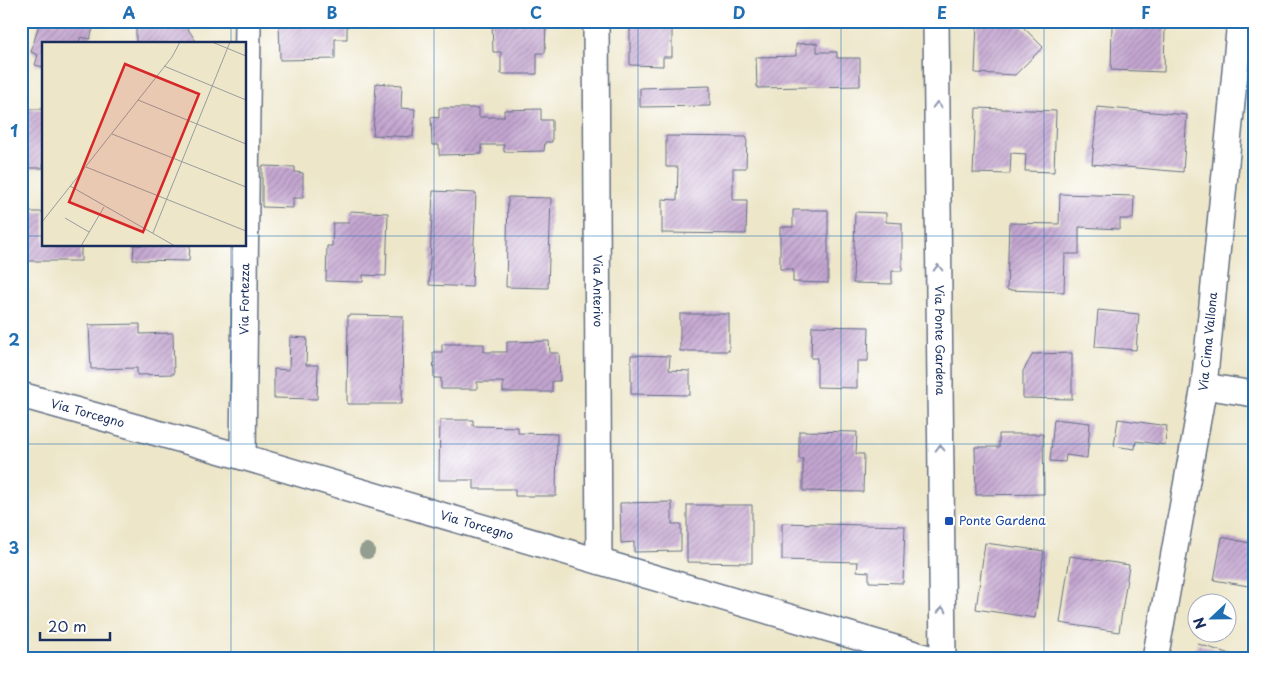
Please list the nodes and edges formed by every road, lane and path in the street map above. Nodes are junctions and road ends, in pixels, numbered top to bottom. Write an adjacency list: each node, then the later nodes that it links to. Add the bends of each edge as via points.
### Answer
1 (248, 21): 5 (street, Via Fortezza)
2 (596, 21): 11 (street, Via Anterivo)
3 (936, 21): 13 (street, Via Ponte Gardena, one-way to 3)
4 (1240, 21): 7 (street, Via Cima Vallona)
5 (246, 195)
6 (245, 246): 10 (street, Via Fortezza)
7 (1204, 386): 8 (street); 14 (street, Via Cima Vallona)
8 (1254, 394)
9 (21, 396): 10 (street, Via Torcegno)
10 (243, 457): 11 (street, Via Torcegno)
11 (599, 561): 12 (street, Via Torcegno)
12 (932, 659)
13 (943, 659)
14 (1155, 659)

